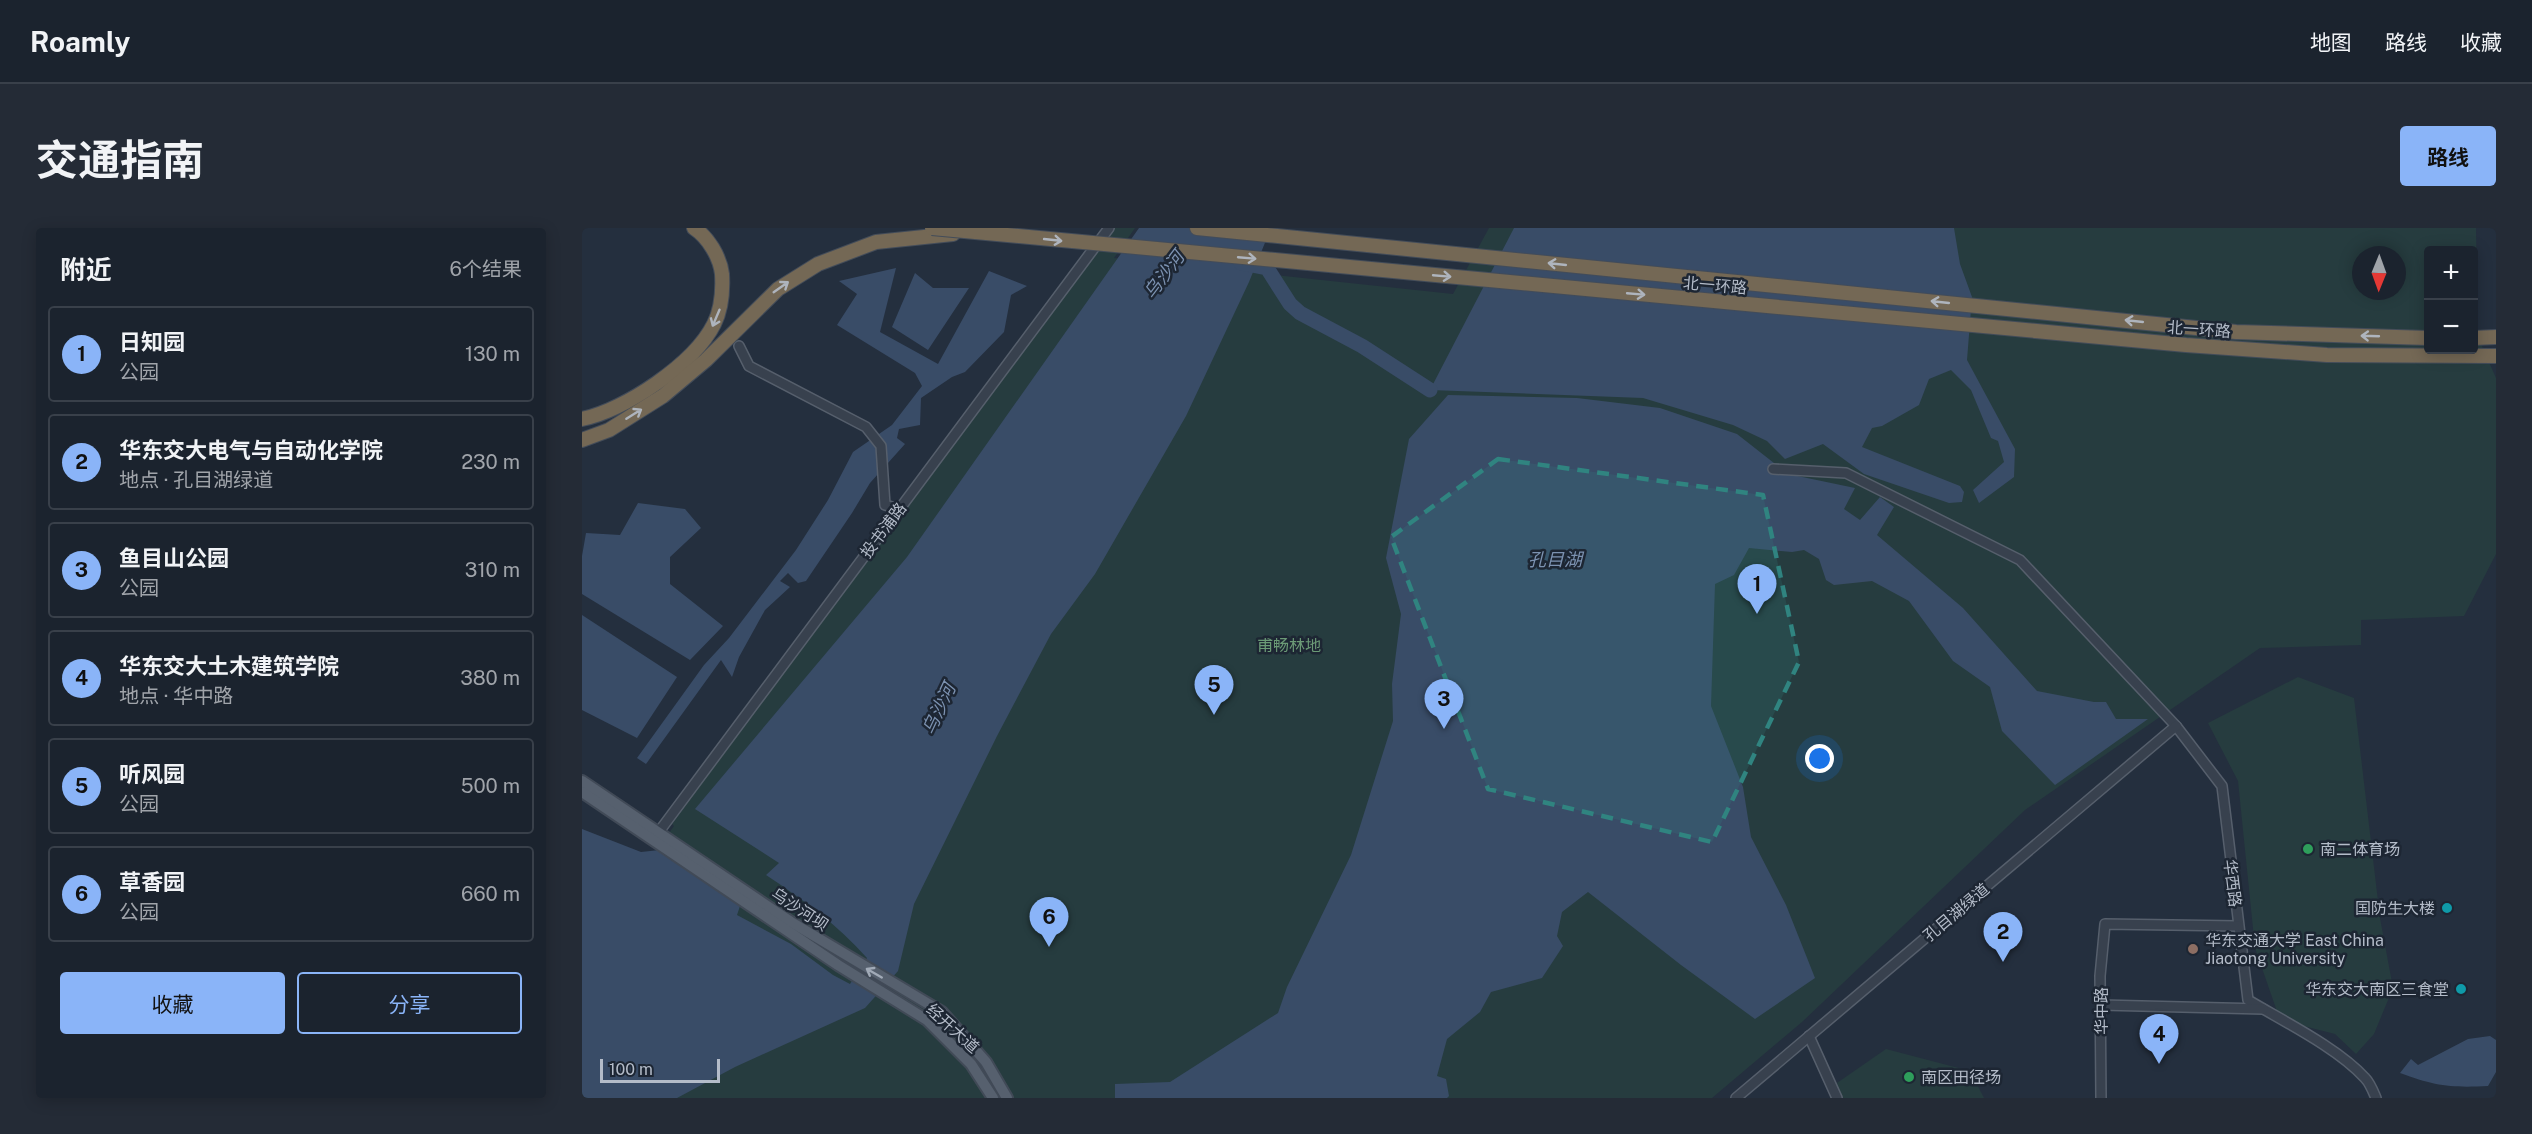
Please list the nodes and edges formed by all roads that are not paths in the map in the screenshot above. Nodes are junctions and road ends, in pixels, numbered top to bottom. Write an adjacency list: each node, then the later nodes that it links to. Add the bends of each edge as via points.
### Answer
1 (694, 228): 13 (highway, one-way to 13, via 721,265 723,285 721,305 705,339 621,406)
2 (932, 228): 6 (highway, 北一环路, bridge)
3 (1109, 228): 16 (street, 投书浦路)
4 (1197, 228): 7 (highway, 北一环路)
5 (1221, 228): 7 (highway)
6 (975, 232): 12 (highway, 北一环路, one-way to 12, bridge, via 2186,345 2327,355); 14 (highway, one-way to 6, bridge, via 609,430 663,396 778,289 818,264 876,242)
7 (1237, 232): 8 (highway, 北一环路, one-way to 7, via 2236,332)
8 (2424, 338)
9 (2478, 338): 10 (highway)
10 (2496, 338)
11 (739, 346): 16 (street, via 749,366 866,427 881,446 885,505)
12 (2496, 356)
13 (582, 419)
14 (582, 440)
15 (1773, 469): 17 (street, 华西路, via 1846,473 2020,560)
16 (899, 509): 20 (street, 投书浦路)
17 (2176, 726): 21 (street, 华西路, via 2222,786); 26 (street, 孔目湖绿道)
18 (582, 781): 20 (main road)
19 (582, 792): 20 (main road, 乌沙河坝, via 637,829)
20 (655, 836): 22 (main road, 乌沙河坝); 23 (main road, 乌沙河坝, one-way to 20, via 848,958)
21 (2238, 926): 24 (street, 华中路, via 2105,924); 25 (street, 华西路, via 2248,1000)
22 (881, 993): 27 (main road, 经开大道, via 927,1020 971,1064)
23 (930, 1004): 28 (main road, 经开大道, via 942,1012 986,1062)
24 (2101, 1005): 25 (street); 31 (street, 华中路)
25 (2263, 1009): 32 (street, 华西路, via 2355,1068)
26 (1809, 1036): 29 (street, 孔目湖绿道); 30 (street)
27 (993, 1098)
28 (1007, 1098)
29 (1736, 1098)
30 (1837, 1098)
31 (2101, 1098)
32 (2376, 1098)

